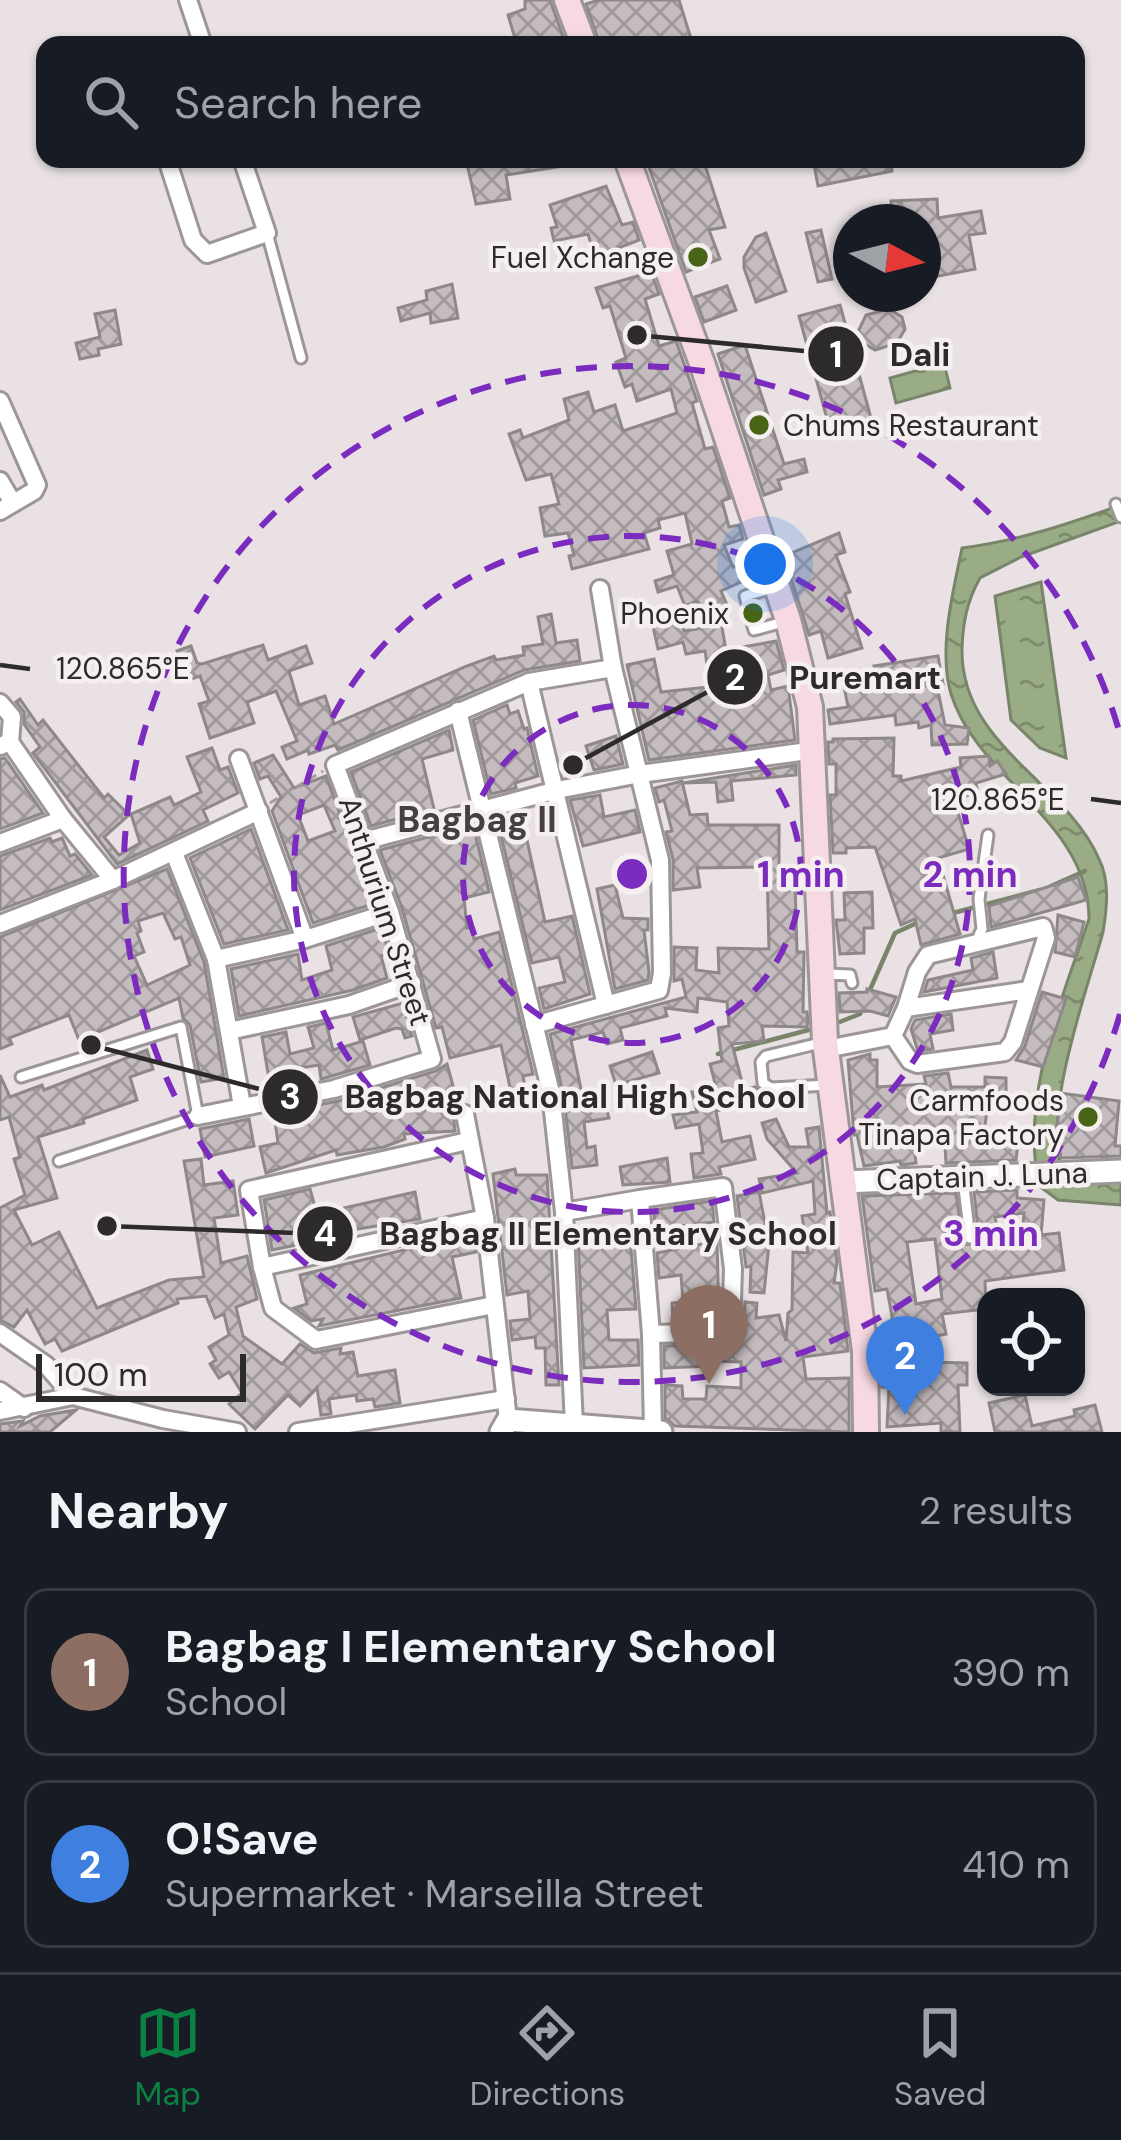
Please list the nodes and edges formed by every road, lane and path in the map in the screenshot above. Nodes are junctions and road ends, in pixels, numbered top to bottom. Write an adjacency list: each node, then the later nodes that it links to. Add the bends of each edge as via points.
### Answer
1 (188, 0): 3 (street)
2 (567, 0): 4 (main road)
3 (200, 36)
4 (581, 36)
5 (169, 168): 8 (street, via 194,240 207,254)
6 (245, 168): 8 (street)
7 (631, 168): 15 (main road)
8 (267, 233): 9 (lane)
9 (301, 358)
10 (0, 401): 13 (street, via 37,485)
11 (0, 481): 13 (street)
12 (1116, 504): 14 (lane)
13 (7, 507)
14 (1121, 517)
15 (777, 587): 17 (main road); 17 (lane, via 745,596 754,630)
16 (600, 589): 18 (street)
17 (788, 620): 23 (main road)
18 (613, 668): 19 (street); 26 (street)
19 (529, 682): 21 (street); 27 (street)
20 (0, 703): 22 (street, via 12,717)
21 (458, 711): 25 (street); 28 (street)
22 (5, 744): 30 (street)
23 (814, 750): 26 (street); 41 (main road)
24 (239, 758): 29 (street)
25 (335, 765): 29 (path); 32 (street, Anthurium Street)
26 (640, 774): 27 (street); 45 (street, via 660,860 662,973 659,989)
27 (557, 790): 28 (street); 45 (street)
28 (484, 809): 32 (street); 47 (street)
29 (259, 811): 34 (street); 39 (street)
30 (62, 819): 33 (street); 35 (street)
31 (988, 835): 38 (lane)
32 (364, 841): 36 (street, Anthurium Street)
33 (0, 843)
34 (174, 853): 35 (street); 40 (street)
35 (113, 880): 37 (street)
36 (390, 912): 39 (street); 42 (street, Anthurium Street)
37 (0, 924)
38 (979, 935)
39 (305, 938): 40 (street)
40 (216, 959): 48 (street)
41 (821, 974): 43 (lane, via 850,975); 50 (main road)
42 (412, 983): 48 (street); 53 (street, Anthurium Street, via 432,1059)
43 (852, 983)
44 (1029, 990): 46 (street); 46 (street, via 1046,938 1038,925 928,955); 49 (street, via 1005,1052 917,1064)
45 (606, 1005): 47 (street)
46 (906, 1008): 49 (street)
47 (534, 1025): 62 (street, via 551,1093)
48 (229, 1031): 53 (street)
49 (893, 1036): 50 (street)
50 (826, 1046): 52 (main road); 52 (lane, via 774,1052 760,1062 771,1088)
51 (21, 1077): 55 (lane, via 181,1027)
52 (830, 1085): 60 (main road)
53 (242, 1106): 55 (street)
54 (465, 1114): 56 (street)
55 (198, 1117): 57 (lane)
56 (468, 1141): 63 (street); 65 (street, via 249,1190)
57 (59, 1161)
58 (1121, 1171): 59 (street, Captain J. Luna)
59 (963, 1178): 60 (street, Captain J. Luna); 64 (lane, via 970,1238)
60 (843, 1182): 78 (main road, via 865,1352)
61 (640, 1199): 62 (street); 68 (street); 68 (street, via 723,1186 733,1269 731,1332)
62 (564, 1212): 74 (street)
63 (485, 1218): 65 (street); 66 (street)
64 (1000, 1237)
65 (262, 1267): 66 (street, via 273,1307 316,1340)
66 (494, 1304): 73 (street)
67 (0, 1333): 70 (street)
68 (651, 1334): 75 (street)
69 (0, 1391): 71 (street)
70 (73, 1396): 71 (street); 76 (street)
71 (24, 1408): 72 (street)
72 (0, 1412)
73 (505, 1417): 74 (street); 77 (street)
74 (574, 1425): 75 (street)
75 (647, 1431)
76 (237, 1432)
77 (298, 1432)
78 (866, 1432)

